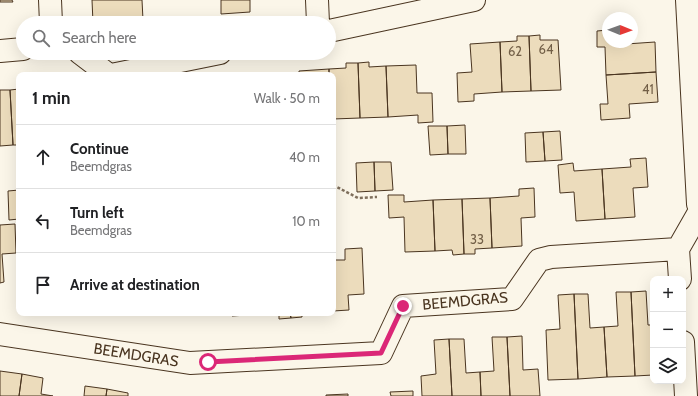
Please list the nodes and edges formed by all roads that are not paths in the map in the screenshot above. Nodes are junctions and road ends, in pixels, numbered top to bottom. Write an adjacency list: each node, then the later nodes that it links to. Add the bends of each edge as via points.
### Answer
1 (50, 0): 5 (street)
2 (316, 0): 6 (street)
3 (474, 0): 7 (street)
4 (688, 0): 14 (street)
5 (51, 16)
6 (317, 16)
7 (336, 30)
8 (16, 50): 9 (street)
9 (0, 51)
10 (90, 60): 12 (street)
11 (185, 60): 13 (street)
12 (106, 72)
13 (125, 72)
14 (698, 204)
15 (698, 214): 16 (street)
16 (678, 250): 17 (street); 18 (street, BEEMDGRAS, via 551,257 539,260 512,299 403,306 381,353 190,363)
17 (680, 276)
18 (0, 334)
19 (683, 348): 20 (street)
20 (686, 396)

